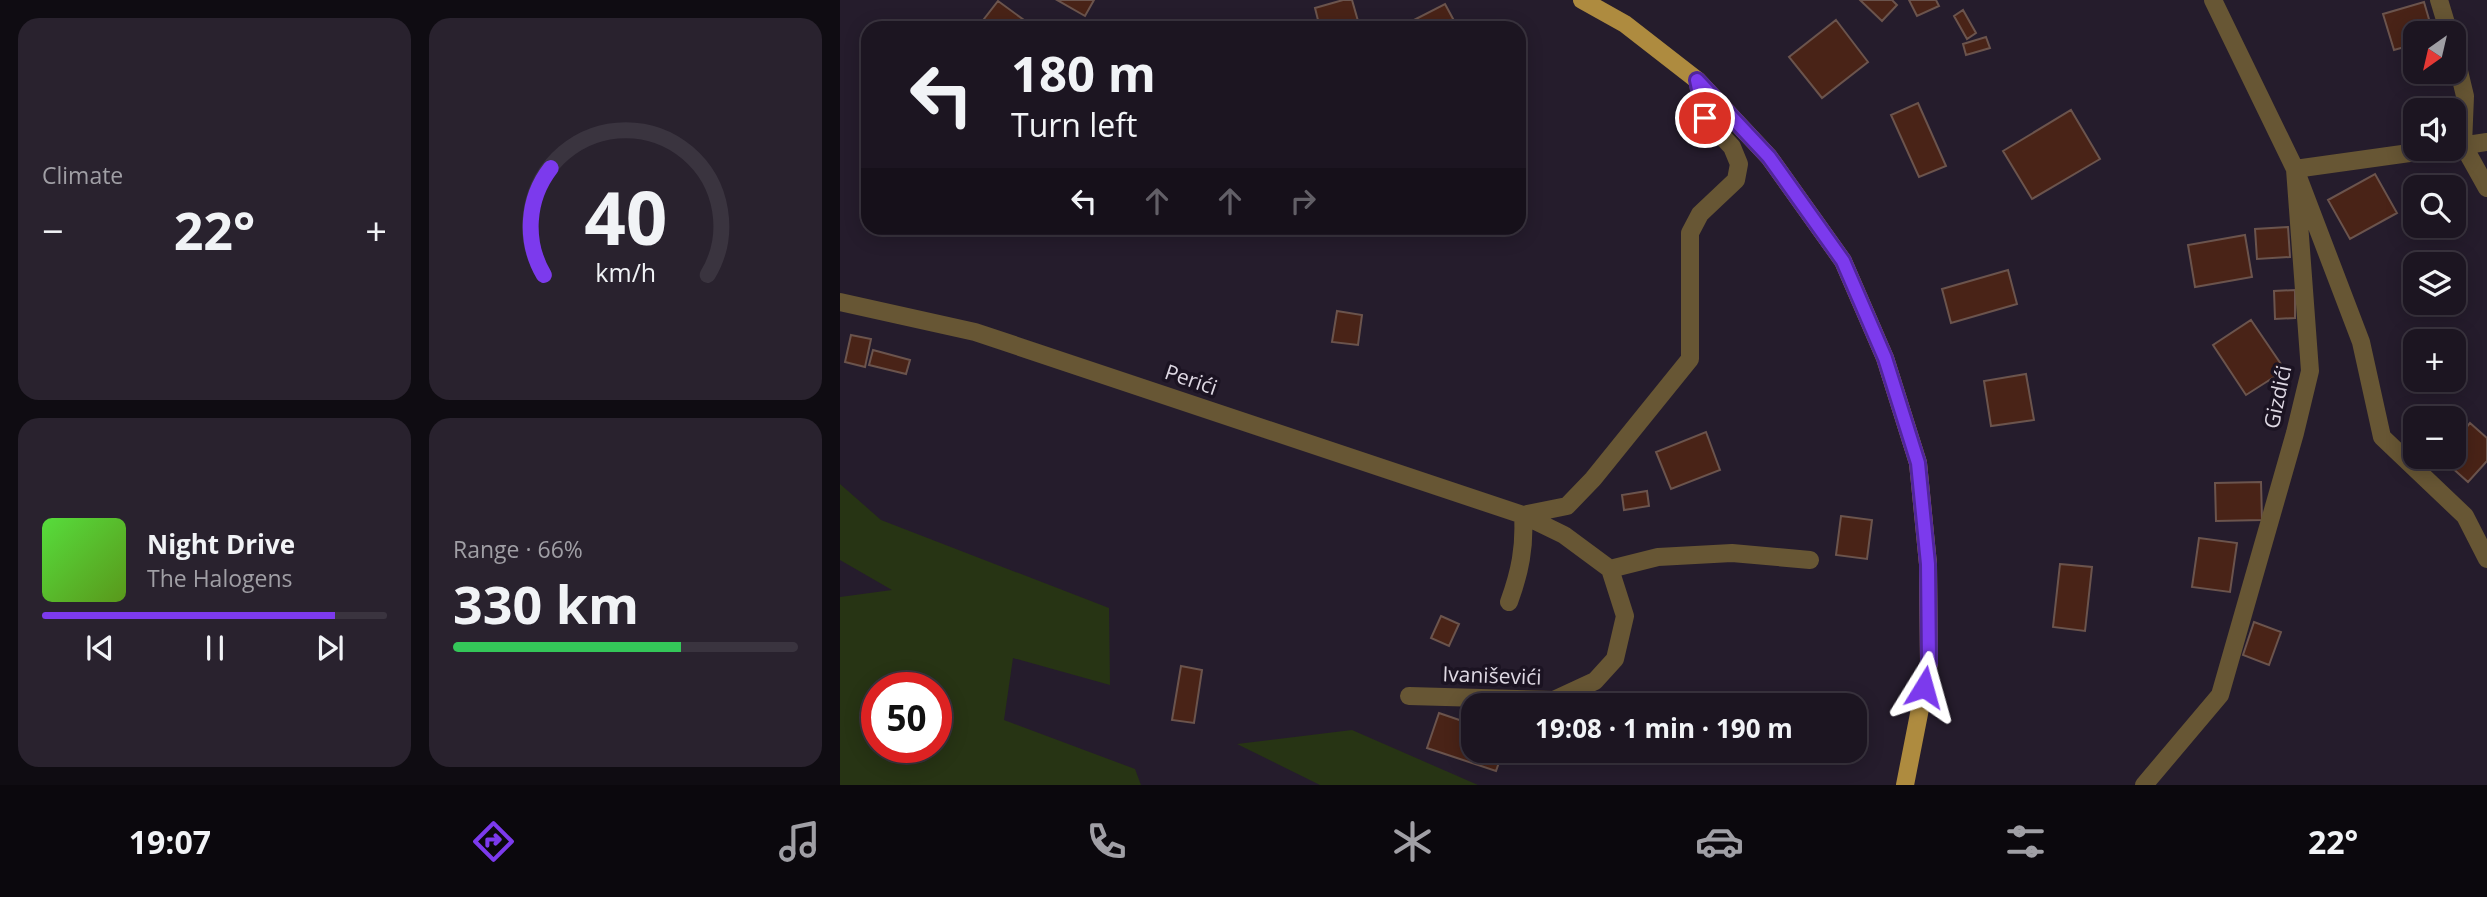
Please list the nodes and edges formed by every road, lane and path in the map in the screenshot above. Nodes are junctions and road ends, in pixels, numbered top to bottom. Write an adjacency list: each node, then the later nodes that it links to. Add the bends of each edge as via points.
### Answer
1 (1582, 0): 5 (main road, via 1625,24)
2 (2213, 0): 10 (street, Gizdići)
3 (2440, 0): 4 (street)
4 (2446, 21)
5 (1697, 80): 13 (street, via 1705,118 1732,146 1739,164 1736,180 1700,214 1690,233 1689,359 1567,506); 19 (main road, via 1769,157 1843,261 1885,358 1918,463 1928,564 1929,663)
6 (2487, 142): 7 (street)
7 (2466, 145)
8 (2403, 154): 10 (street)
9 (2466, 158): 11 (street)
10 (2295, 169): 14 (street, via 2361,342 2382,437 2465,516); 20 (street, Gizdići, via 2310,371 2295,433 2220,695)
11 (2487, 188)
12 (840, 302): 13 (street, Perići, via 975,331)
13 (1523, 515): 16 (street, via 1564,536); 17 (street, via 1525,543)
14 (2487, 559)
15 (1810, 560): 16 (street, via 1732,553 1658,557)
16 (1610, 569): 18 (street, Ivaniševići, via 1625,616 1615,659 1595,681 1553,700)
17 (1509, 602)
18 (1409, 696)
19 (1905, 785)
20 (2144, 785)

